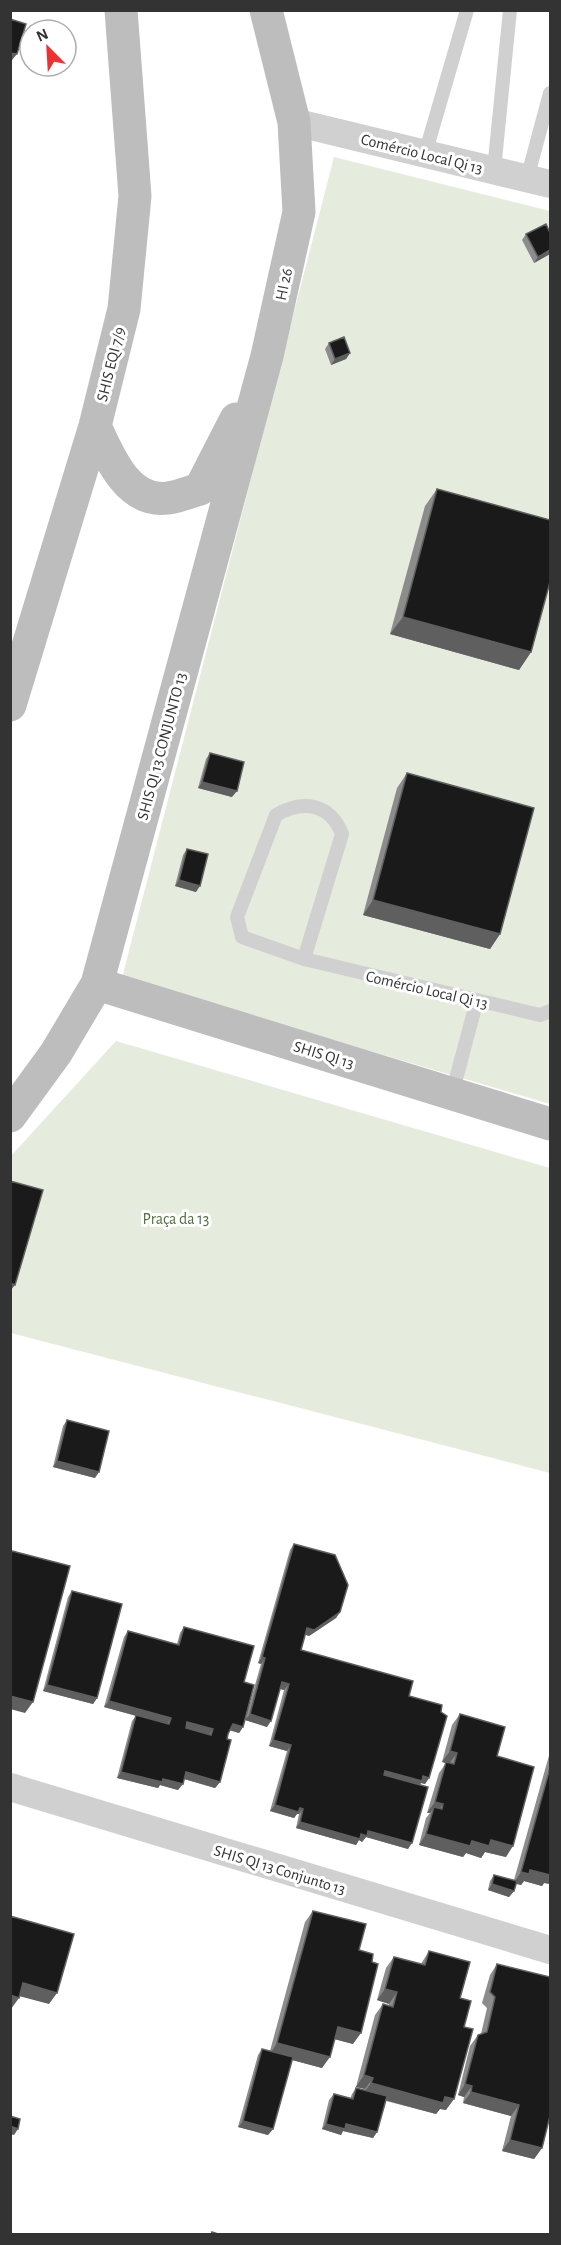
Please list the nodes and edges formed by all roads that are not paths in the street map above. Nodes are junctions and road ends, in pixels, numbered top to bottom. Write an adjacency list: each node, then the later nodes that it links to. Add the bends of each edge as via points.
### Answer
1 (121, 10): 11 (street, SHIS EQI 7/9, via 135,196 124,309)
2 (266, 10): 6 (street, HI 26)
3 (467, 10): 7 (lane)
4 (510, 10): 8 (lane)
5 (550, 93): 9 (lane)
6 (294, 122): 7 (street, Comércio Local Qi 13); 10 (street, HI 26, via 299,212)
7 (425, 154): 8 (street, Comércio Local Qi 13)
8 (494, 170): 9 (street, Comércio Local Qi 13)
9 (539, 182)
10 (267, 356): 11 (street, via 200,489 166,499 148,495 129,484 114,469); 14 (street, SHIS QI 13 CONJUNTO 13)
11 (95, 426): 12 (street, SHIS EQI 7/9)
12 (10, 705)
13 (304, 959): 13 (lane, Comércio Local Qi 13, via 342,834 337,821 309,805 290,807 276,815 237,916 242,937); 15 (lane, Comércio Local Qi 13)
14 (97, 984): 17 (street, SHIS QI 13); 18 (street, SHIS QI 13 CONJUNTO 13, via 56,1053)
15 (477, 1000): 16 (lane, Comércio Local Qi 13, via 540,1015); 17 (lane)
16 (550, 1011)
17 (452, 1094): 19 (street, SHIS QI 13)
18 (10, 1116)
19 (550, 1124)
20 (10, 1787): 21 (street, SHIS QI 13 Conjunto 13)
21 (550, 1950)

